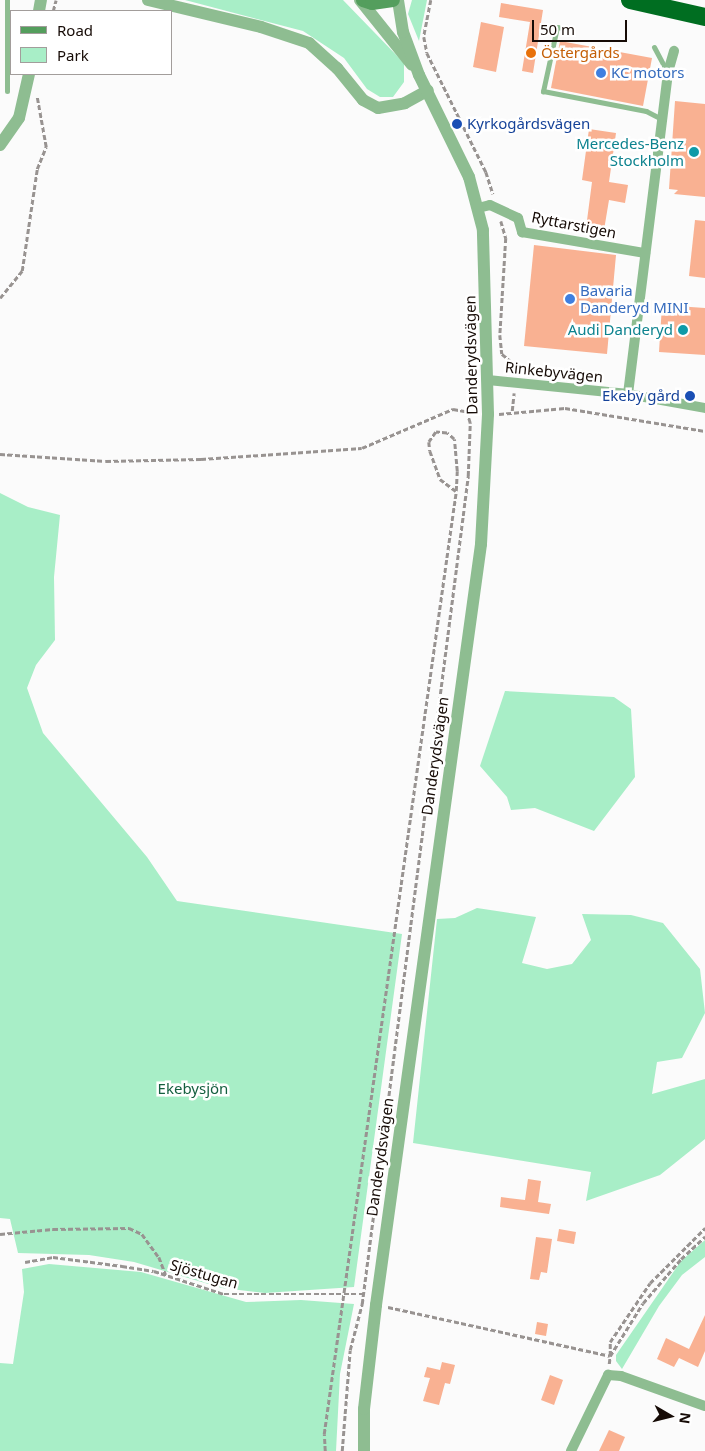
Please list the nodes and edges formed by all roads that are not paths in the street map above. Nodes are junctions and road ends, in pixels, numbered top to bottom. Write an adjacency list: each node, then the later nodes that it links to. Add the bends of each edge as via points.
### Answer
1 (7, 0): 9 (lane)
2 (148, 0): 15 (street, via 261,27 309,43 337,68 363,100 378,108 405,103)
3 (362, 0): 4 (main road, via 372,3); 14 (street, Danderydsvägen)
4 (393, 0)
5 (398, 0): 14 (street, Danderydsvägen, via 404,32)
6 (630, 0): 7 (highway)
7 (705, 17)
8 (563, 28): 17 (lane, via 557,27 543,91 646,111)
9 (9, 38): 16 (lane)
10 (654, 47): 12 (lane)
11 (674, 51): 12 (street)
12 (668, 72): 17 (street)
13 (29, 75): 18 (street, via 19,118)
14 (420, 75): 15 (street, Danderydsvägen)
15 (428, 90): 19 (street, Danderydsvägen, via 469,177)
16 (7, 91)
17 (662, 119): 20 (street)
18 (0, 145)
19 (478, 208): 20 (street, Ryttarstigen, via 490,204 518,218 522,232); 21 (street, Danderydsvägen, via 487,272)
20 (645, 253): 22 (street)
21 (488, 380): 22 (street, Rinkebyvägen); 25 (street, Danderydsvägen, via 487,465 481,544 377,1300 364,1409)
22 (628, 394): 23 (street, Rinkebyvägen)
23 (705, 408)
24 (705, 1406): 26 (street, via 621,1376 608,1375)
25 (364, 1451)
26 (571, 1451)

